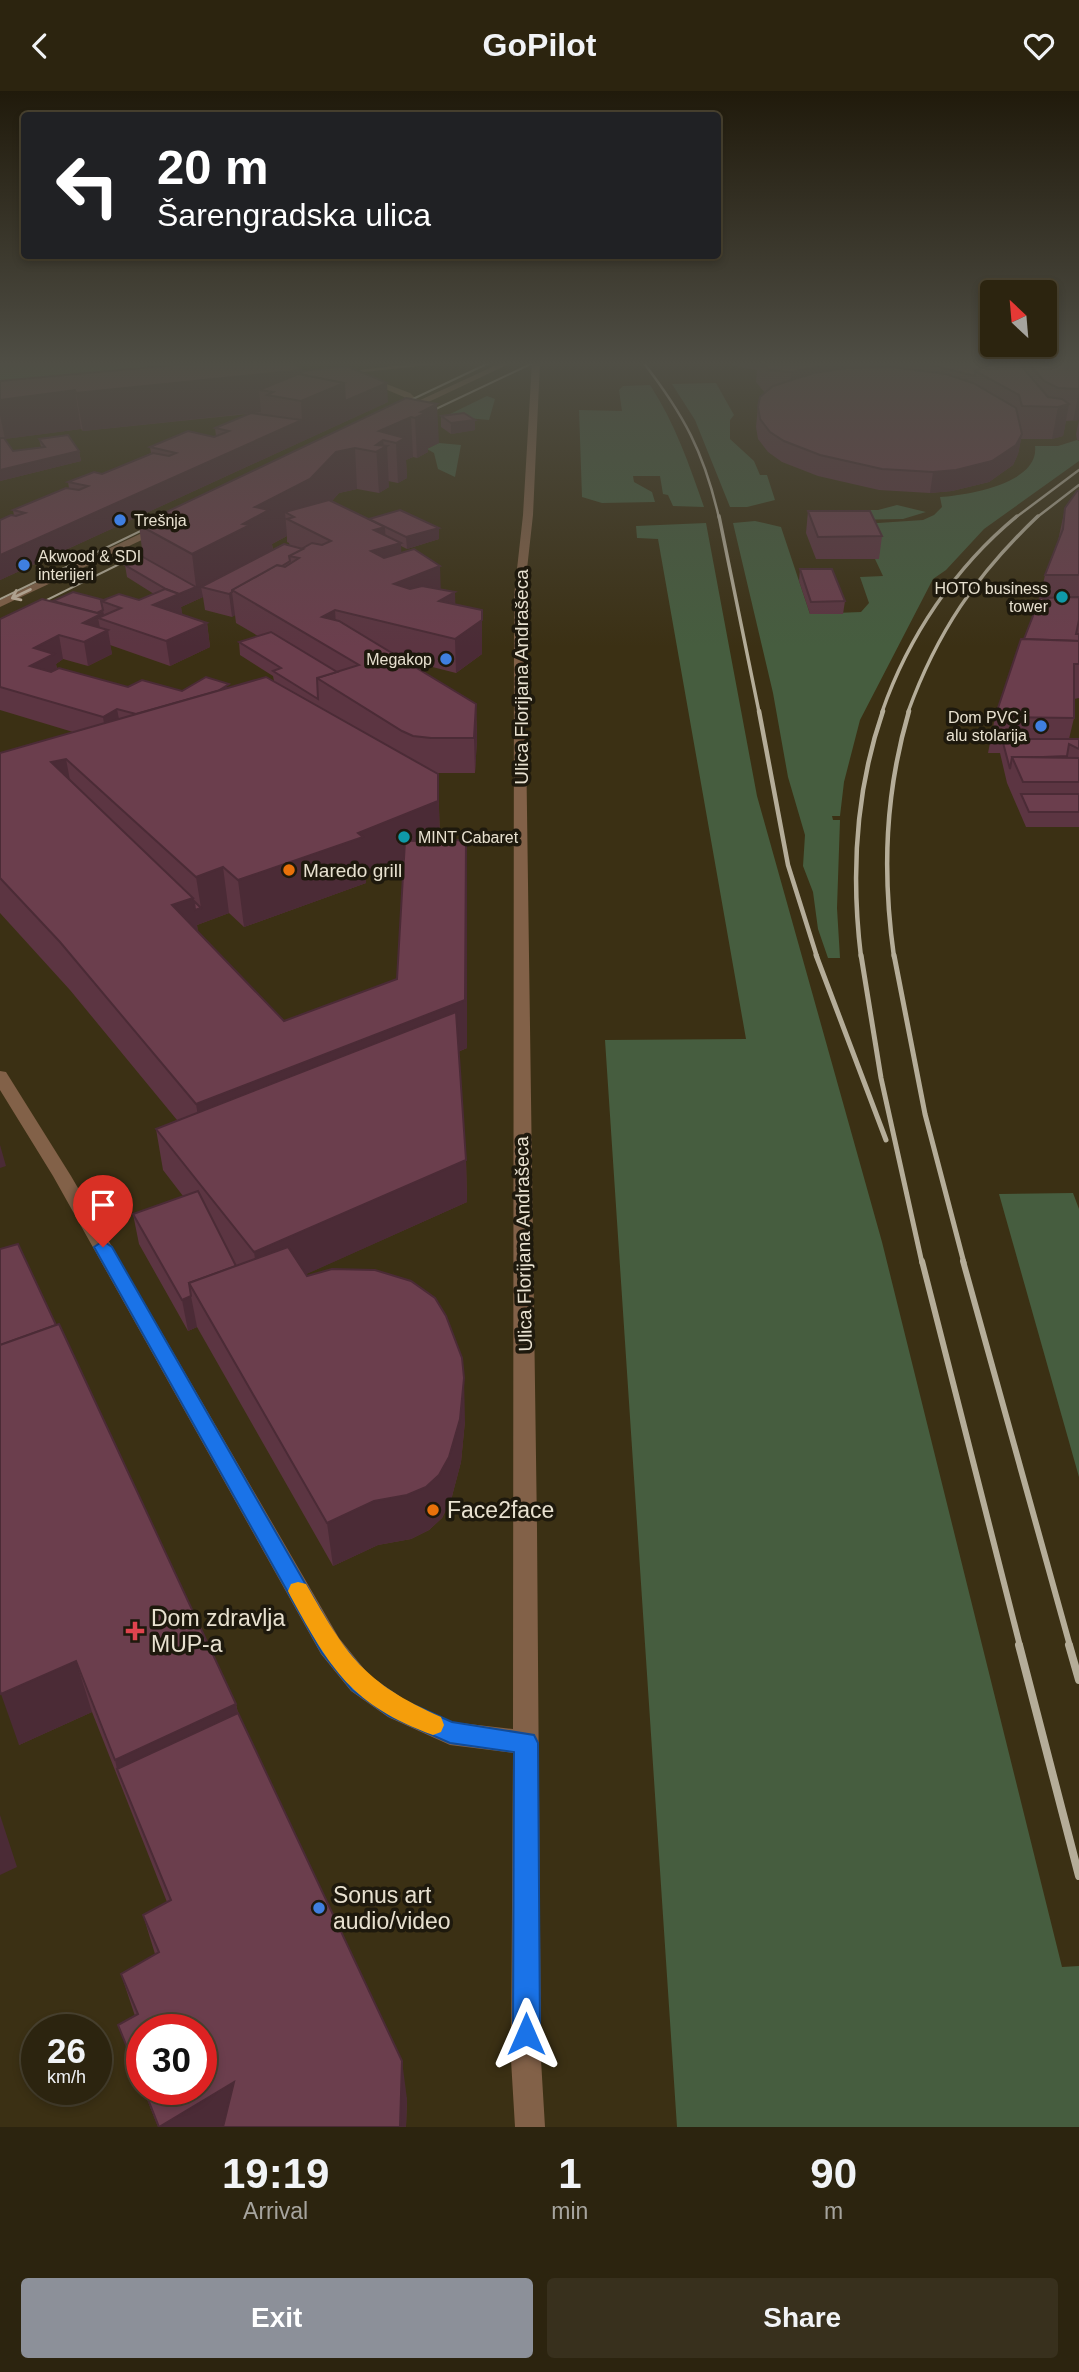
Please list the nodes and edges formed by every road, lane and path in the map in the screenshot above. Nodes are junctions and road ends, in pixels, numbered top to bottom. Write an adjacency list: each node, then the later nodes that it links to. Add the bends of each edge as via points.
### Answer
1 (531, 457): 5 (street, Ulica Florijana Andrašeca, via 519,586)
2 (177, 519): 3 (street, one-way to 3)
3 (0, 604)
4 (0, 1076): 5 (street, via 62,1176 330,1646 360,1683 397,1709 450,1733)
5 (526, 1743): 6 (street, Ulica Florijana Andrašeca)
6 (530, 2127)

